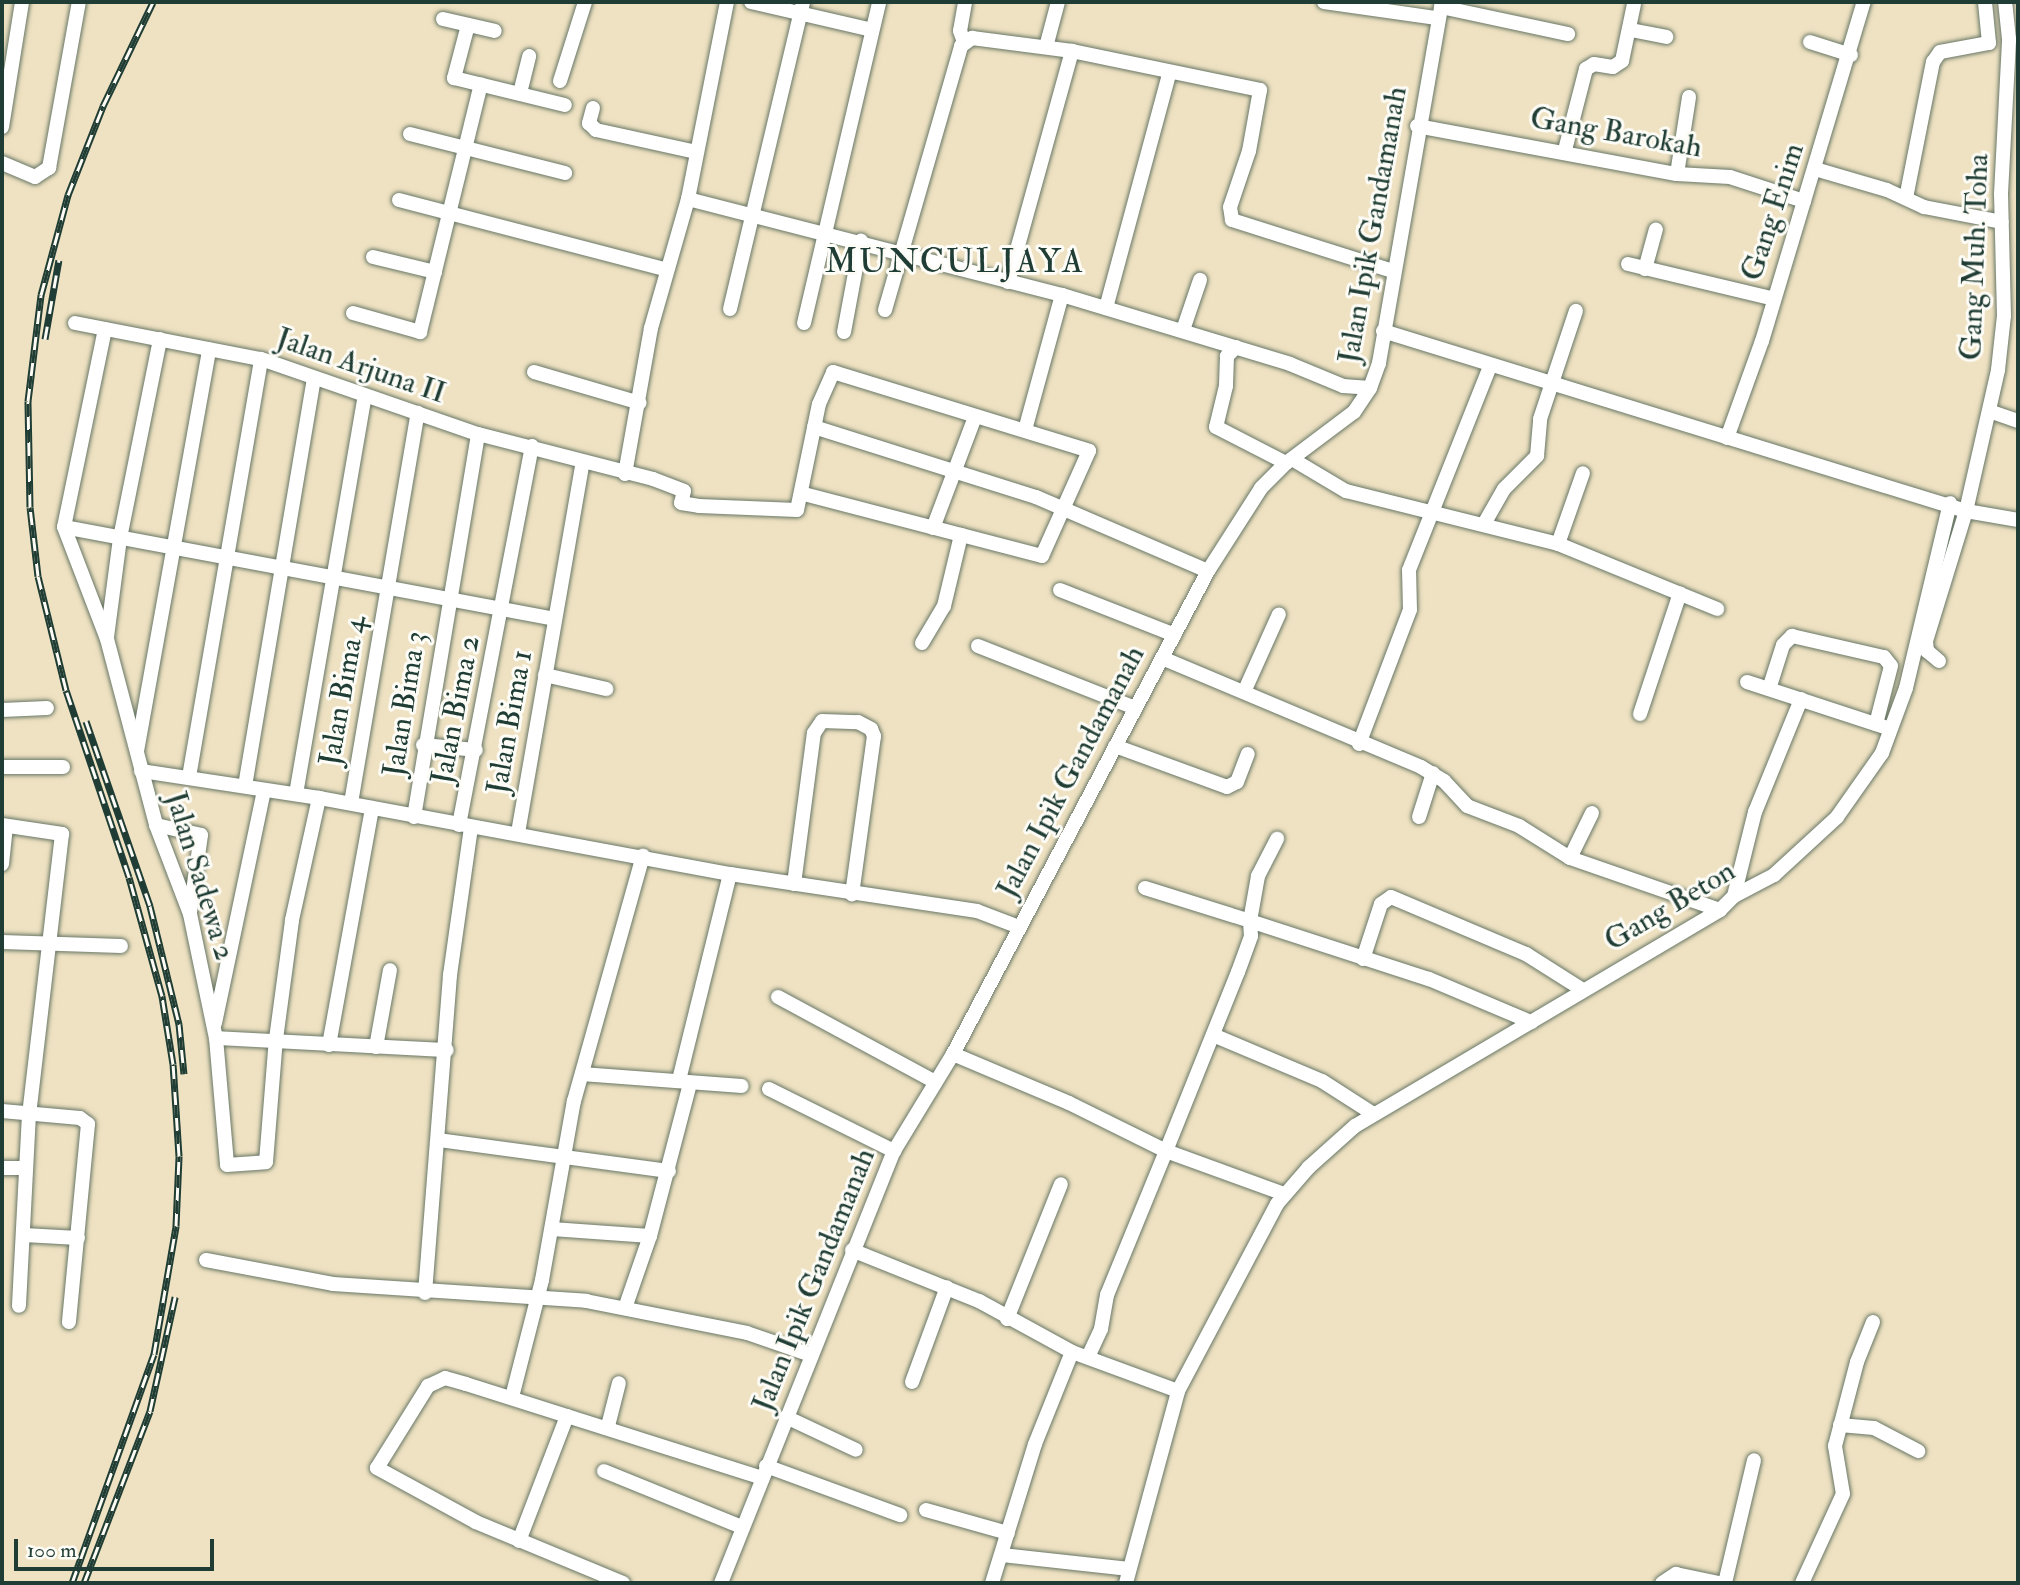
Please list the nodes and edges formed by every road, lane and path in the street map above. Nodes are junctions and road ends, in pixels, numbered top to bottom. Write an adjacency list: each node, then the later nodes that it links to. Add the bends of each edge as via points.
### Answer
1 (22, 2): 37 (street)
2 (79, 2): 42 (street, via 49,168 35,177)
3 (585, 2): 30 (street)
4 (727, 2): 41 (street)
5 (751, 2): 14 (street)
6 (878, 2): 18 (street)
7 (965, 2): 23 (street, via 960,31)
8 (1058, 2): 25 (street)
9 (1324, 2): 15 (street)
10 (1864, 2): 27 (street, Gang Enim)
11 (1985, 2): 46 (street, via 1989,43 1940,52 1933,62)
12 (2005, 2): 52 (street, Gang Muh. Toha, via 2009,38)
13 (1634, 4): 19 (street)
14 (802, 7): 18 (street); 51 (street)
15 (1440, 9): 21 (street); 36 (street, Jalan Ipik Gandamanah)
16 (443, 19): 17 (street)
17 (468, 25): 20 (street); 31 (street, via 454,78)
18 (872, 30): 54 (street)
19 (1631, 30): 22 (street); 40 (street, via 1618,66 1594,64 1586,69)
20 (495, 32)
21 (1568, 34)
22 (1666, 37)
23 (964, 42): 25 (street, via 972,38); 56 (street)
24 (1810, 42): 27 (street)
25 (1046, 47): 26 (street)
26 (1072, 51): 29 (street); 64 (street)
27 (1851, 54): 43 (street, Gang Enim)
28 (529, 56): 32 (street)
29 (1169, 74): 61 (street, via 1262,93 1230,207 1236,223); 68 (street)
30 (560, 81)
31 (481, 84): 32 (street); 39 (street)
32 (520, 93): 34 (street)
33 (1689, 97): 45 (street)
34 (565, 104)
35 (593, 108): 41 (street, via 589,123 596,130)
36 (1417, 126): 40 (street, Gang Barokah); 61 (street, Jalan Ipik Gandamanah)
37 (2, 127)
38 (410, 134): 39 (street)
39 (465, 148): 44 (street); 50 (street)
40 (1565, 150): 45 (street, Gang Barokah)
41 (696, 152): 47 (street)
42 (2, 163)
43 (1815, 169): 46 (street); 49 (street, Gang Enim)
44 (565, 173)
45 (1677, 174): 49 (street, Gang Barokah, via 1730,177)
46 (1906, 198): 52 (street, via 1924,207)
47 (688, 199): 51 (street); 60 (street)
48 (399, 200): 50 (street)
49 (1804, 201): 66 (street, Gang Enim)
50 (450, 212): 60 (street); 62 (street)
51 (753, 216): 54 (street); 67 (street)
52 (1993, 220): 89 (street, Gang Muh. Toha, via 2004,316)
53 (1656, 229): 59 (street)
54 (825, 232): 55 (street); 73 (street)
55 (861, 240): 56 (street); 77 (street)
56 (902, 252): 64 (street); 69 (street)
57 (373, 257): 62 (street)
58 (1628, 264): 59 (street)
59 (1645, 269): 66 (street)
60 (667, 270): 88 (street, via 651,328)
61 (1393, 271): 76 (street, Jalan Ipik Gandamanah)
62 (435, 272): 71 (street, via 420,332)
63 (1200, 280): 75 (street)
64 (1008, 282): 65 (street)
65 (1062, 295): 68 (street); 94 (street)
66 (1772, 298): 96 (street, Gang Enim, via 1762,341)
67 (730, 309)
68 (1106, 309): 75 (street)
69 (885, 310)
70 (1576, 311): 85 (street)
71 (354, 313)
72 (75, 323): 74 (street, Jalan Arjuna II)
73 (804, 323)
74 (105, 329): 78 (street, Jalan Arjuna II); 110 (street)
75 (1183, 330): 79 (street)
76 (1383, 331): 82 (street); 86 (street, Jalan Ipik Gandamanah)
77 (844, 332)
78 (160, 339): 80 (street, Jalan Arjuna II); 113 (street)
79 (1236, 347): 86 (street, via 1343,386); 98 (street, via 1227,356 1226,386 1216,427)
80 (209, 349): 81 (street, Jalan Arjuna II); 115 (street)
81 (261, 359): 84 (street, Jalan Arjuna II); 116 (street)
82 (1490, 366): 85 (street); 107 (street)
83 (534, 372): 88 (street)
84 (314, 378): 87 (street, Jalan Arjuna II); 117 (street)
85 (1551, 385): 96 (street); 109 (street, via 1538,429 1537,456 1504,489)
86 (1370, 388): 98 (street, Jalan Ipik Gandamanah, via 1354,412)
87 (365, 396): 90 (street, Jalan Arjuna II); 119 (street)
88 (640, 403): 102 (street)
89 (1989, 411): 92 (street); 106 (street, Gang Muh. Toha)
90 (418, 413): 95 (street, Jalan Arjuna II); 120 (street, Jalan Bima 4)
91 (975, 417): 93 (street, via 833,372); 94 (street); 100 (street)
92 (2018, 421)
93 (814, 427): 100 (street); 103 (street)
94 (1025, 430): 105 (street, via 1088,451)
95 (478, 434): 97 (street, Jalan Arjuna II); 123 (street, Jalan Bima 3)
96 (1727, 438): 104 (street)
97 (532, 446): 99 (street, Jalan Arjuna II); 124 (street, Jalan Bima 2)
98 (1289, 461): 107 (street, via 1346,491); 118 (street, Jalan Ipik Gandamanah, via 1252,500)
99 (583, 462): 102 (street, Jalan Arjuna II); 127 (street, Jalan Bima 1)
100 (953, 469): 105 (street); 111 (street)
101 (1583, 473): 114 (street)
102 (625, 474): 103 (street, Jalan Arjuna II, via 684,491 681,503 699,506 794,512)
103 (801, 493): 111 (street)
104 (1950, 503): 106 (street); 144 (street, Gang Beton, via 1925,596 1914,660)
105 (1062, 508): 112 (street, via 1042,556); 118 (street)
106 (1966, 511): 108 (street); 133 (street, Gang Muh. Toha, via 1926,641 1927,652)
107 (1431, 512): 109 (street); 145 (street, via 1409,570 1410,610)
108 (2018, 520)
109 (1484, 524): 114 (street)
110 (64, 527): 113 (street); 129 (street)
111 (933, 528): 112 (street)
112 (961, 536): 130 (street, via 944,606)
113 (120, 538): 115 (street); 129 (street)
114 (1558, 544): 122 (street)
115 (175, 547): 116 (street); 150 (street)
116 (229, 558): 117 (street); 155 (street)
117 (282, 566): 119 (street); 156 (street)
118 (1208, 571): 128 (street, Jalan Ipik Gandamanah)
119 (334, 577): 120 (street); 158 (street)
120 (387, 588): 123 (street); 160 (street, Jalan Bima 4)
121 (1060, 590): 128 (street)
122 (1680, 593): 125 (street); 143 (street)
123 (448, 600): 124 (street); 146 (street, Jalan Bima 3)
124 (503, 606): 127 (street); 148 (street, Jalan Bima 2)
125 (1717, 609)
126 (1279, 614): 138 (street)
127 (554, 619): 134 (street, Jalan Bima 1)
128 (1175, 635): 132 (street, Jalan Ipik Gandamanah)
129 (107, 639): 150 (street, Jalan Sadewa 2)
130 (922, 643)
131 (978, 646): 141 (street)
132 (1162, 658): 138 (street); 141 (street, Jalan Ipik Gandamanah)
133 (1939, 661)
134 (545, 675): 136 (street); 168 (street, Jalan Bima 1)
135 (1747, 682): 137 (street)
136 (606, 689)
137 (1769, 689): 139 (street); 144 (street, via 1783,645 1792,636 1884,657 1891,666)
138 (1244, 692): 145 (street)
139 (1801, 699): 144 (street); 177 (street, via 1755,812)
140 (47, 708): 142 (street)
141 (1135, 708): 147 (street, Jalan Ipik Gandamanah)
142 (2, 710)
143 (1640, 714)
144 (1883, 727): 177 (street, Gang Beton, via 1868,776 1823,834 1774,875)
145 (1359, 744): 154 (street)
146 (424, 745): 148 (street); 163 (street, Jalan Bima 3)
147 (1115, 746): 149 (street, via 1227,787 1237,782); 181 (street, Jalan Ipik Gandamanah)
148 (475, 750): 167 (street, Jalan Bima 2)
149 (1248, 754)
150 (136, 756): 153 (street, Jalan Sadewa 2)
151 (2, 767): 152 (street)
152 (63, 767)
153 (141, 771): 155 (street); 166 (street, Jalan Sadewa 2)
154 (1433, 773): 164 (street); 171 (street, via 1467,806 1519,826)
155 (189, 777): 156 (street)
156 (245, 786): 157 (street)
157 (264, 790): 158 (street); 190 (street)
158 (296, 794): 159 (street)
159 (318, 798): 160 (street); 192 (street, via 292,920)
160 (351, 803): 161 (street)
161 (372, 808): 163 (street); 193 (street)
162 (1592, 813): 171 (street)
163 (414, 817): 167 (street)
164 (1419, 817)
165 (4, 825): 172 (street); 183 (street, via 62,834)
166 (156, 825): 179 (street, Jalan Sadewa 2); 179 (street, via 201,835)
167 (465, 826): 168 (street); 195 (street, Jalan Bima 2)
168 (518, 833): 170 (street)
169 (1277, 839): 180 (street, via 1258,876)
170 (643, 855): 173 (street); 197 (street)
171 (1570, 858): 178 (street)
172 (2, 864)
173 (730, 874): 174 (street); 198 (street)
174 (794, 884): 176 (street); 176 (street, via 814,733 822,721 858,722 872,729 874,736)
175 (1145, 888): 180 (street)
176 (852, 894): 181 (street, via 977,911)
177 (1734, 896): 178 (street, Gang Beton)
178 (1720, 910): 187 (street, Gang Beton)
179 (190, 914): 190 (street, Jalan Sadewa 2)
180 (1250, 921): 185 (street); 191 (street, via 1251,936)
181 (1018, 927): 196 (street, Jalan Ipik Gandamanah)
182 (2, 942): 183 (street)
183 (50, 945): 184 (street); 204 (street)
184 (121, 946)
185 (1363, 960): 187 (street, via 1381,904 1391,897 1526,954); 189 (street, via 1429,979)
186 (390, 970): 194 (street)
187 (1583, 990): 189 (street, Gang Beton)
188 (778, 997): 199 (street)
189 (1531, 1022): 203 (street, Gang Beton)
190 (215, 1033): 192 (street); 192 (street, via 227,1165 267,1162)
191 (1213, 1035): 203 (street, via 1322,1081); 206 (street)
192 (276, 1038): 193 (street)
193 (329, 1045): 194 (street)
194 (376, 1047): 195 (street)
195 (447, 1050): 205 (street, Jalan Bima 2)
196 (953, 1054): 199 (street, Jalan Ipik Gandamanah); 206 (street)
197 (582, 1074): 198 (street); 208 (street)
198 (685, 1081): 200 (street); 211 (street)
199 (935, 1082): 207 (street, Jalan Ipik Gandamanah)
200 (742, 1086)
201 (769, 1089): 207 (street)
202 (2, 1111): 204 (street)
203 (1372, 1113): 213 (street, Gang Beton)
204 (29, 1114): 210 (street); 217 (street, via 87,1121)
205 (439, 1140): 208 (street); 221 (street, Jalan Bima 2)
206 (1166, 1151): 213 (street); 230 (street, via 1107,1295 1101,1329)
207 (894, 1152): 218 (street, Jalan Ipik Gandamanah)
208 (563, 1156): 211 (street); 214 (street)
209 (2, 1168): 210 (street)
210 (25, 1168): 215 (street)
211 (669, 1171): 216 (street)
212 (1061, 1184): 225 (street)
213 (1284, 1194): 233 (street, Gang Beton)
214 (552, 1229): 216 (street); 222 (street)
215 (24, 1235): 217 (street); 223 (street)
216 (650, 1236): 224 (street)
217 (78, 1238): 226 (street)
218 (852, 1250): 220 (street); 229 (street, Jalan Ipik Gandamanah)
219 (206, 1260): 221 (street, via 321,1283)
220 (947, 1287): 225 (street); 231 (street)
221 (425, 1293): 222 (street)
222 (535, 1300): 224 (street); 234 (street)
223 (19, 1306)
224 (625, 1308): 229 (street, via 747,1333)
225 (1007, 1319): 228 (street)
226 (69, 1322)
227 (1873, 1322): 237 (street)
228 (1072, 1352): 230 (street); 247 (street, via 1035,1444)
229 (811, 1355): 236 (street, Jalan Ipik Gandamanah)
230 (1088, 1357): 233 (street)
231 (912, 1382)
232 (620, 1383): 238 (street)
233 (1178, 1391): 250 (street, Gang Beton)
234 (512, 1398): 235 (street); 248 (street, via 445,1378 433,1382 377,1466)
235 (567, 1416): 238 (street); 248 (street)
236 (786, 1416): 239 (street); 243 (street, Jalan Ipik Gandamanah)
237 (1840, 1425): 240 (street, via 1874,1428); 257 (street, via 1835,1457 1843,1494)
238 (608, 1426): 243 (street)
239 (856, 1450)
240 (1918, 1451)
241 (1754, 1460): 256 (street)
242 (604, 1471): 246 (street)
243 (764, 1472): 245 (street); 246 (street, Jalan Ipik Gandamanah)
244 (926, 1510): 247 (street)
245 (900, 1515)
246 (742, 1527): 252 (street, Jalan Ipik Gandamanah)
247 (1008, 1532): 249 (street)
248 (519, 1541): 251 (street)
249 (1002, 1555): 250 (street); 253 (street)
250 (1127, 1576)
251 (624, 1583)
252 (721, 1583)
253 (992, 1583)
254 (1662, 1583): 255 (street, via 1676,1574)
255 (1719, 1583)
256 (1725, 1583)
257 (1802, 1583)

